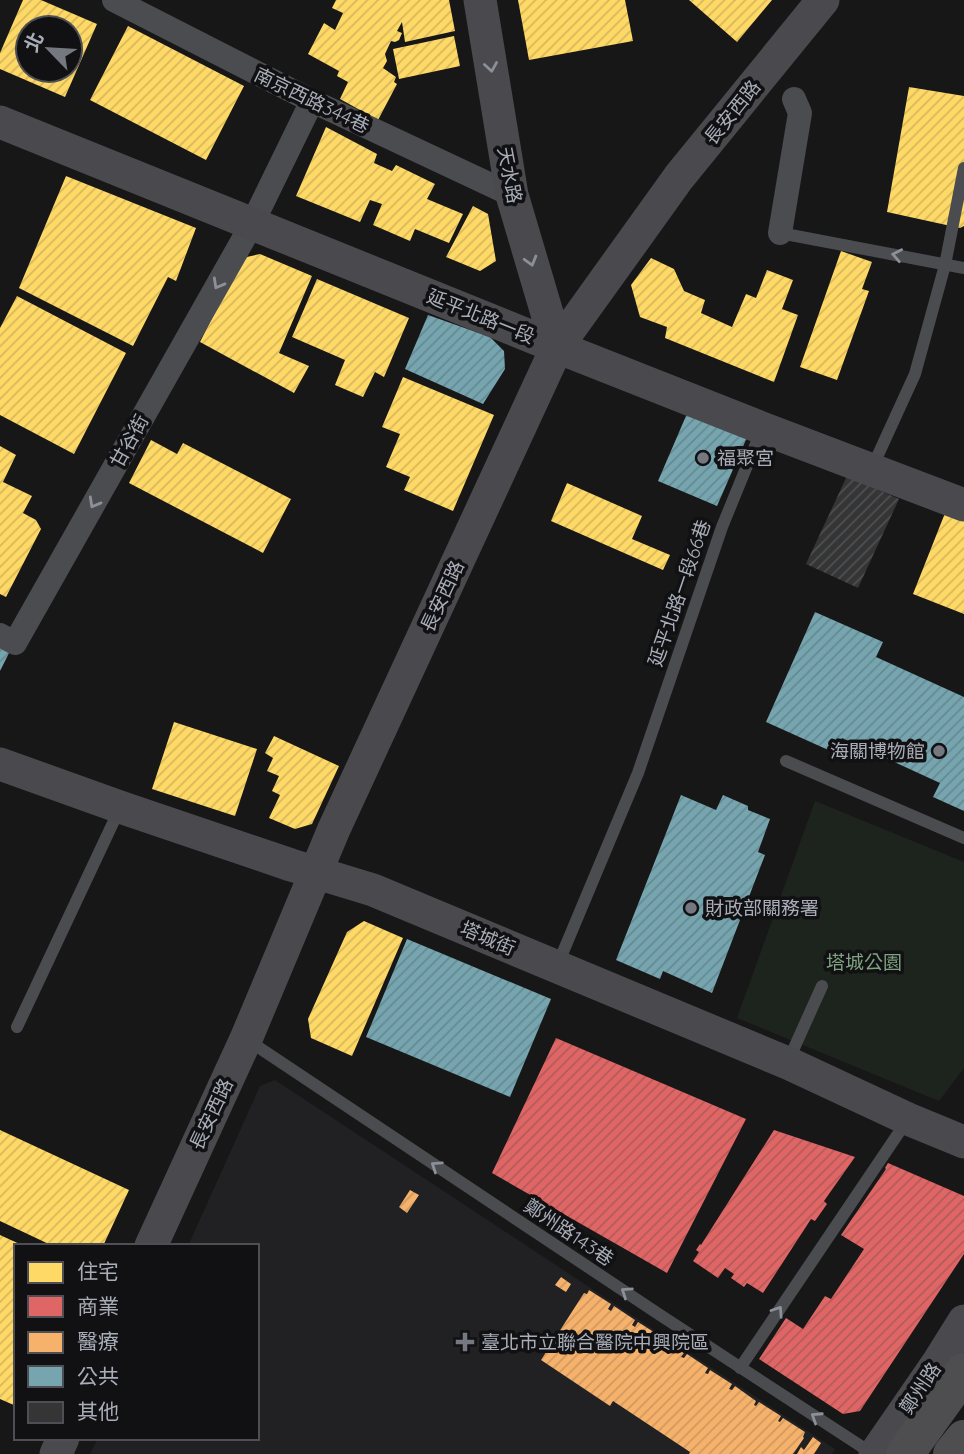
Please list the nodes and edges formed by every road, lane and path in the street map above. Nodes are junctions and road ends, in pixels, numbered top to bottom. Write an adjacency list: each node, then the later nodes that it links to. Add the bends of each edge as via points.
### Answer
1 (114, 0): 5 (street, 南京西路344巷)
2 (480, 0): 8 (street, 天水路, one-way to 8)
3 (823, 0): 13 (street, 長安西路, via 679,177)
4 (794, 99): 10 (street, via 800,113)
5 (313, 102): 8 (street, 南京西路344巷); 9 (street)
6 (0, 122): 9 (street, 延平北路一段)
7 (964, 169): 11 (lane)
8 (512, 195): 13 (street, 天水路, one-way to 13)
9 (252, 224): 13 (street, 延平北路一段); 17 (street, 甘谷街, one-way to 17, via 15,643)
10 (780, 233): 11 (lane, one-way to 10)
11 (944, 265): 12 (lane); 15 (lane, via 915,374)
12 (964, 268)
13 (557, 347): 14 (street, 延平北路一段); 22 (street, 長安西路)
14 (762, 428): 15 (street, 延平北路一段); 23 (lane, 延平北路一段66巷, via 722,527 638,773)
15 (871, 470): 16 (street, 延平北路一段)
16 (964, 505)
17 (0, 635)
18 (786, 761): 21 (lane)
19 (0, 764): 20 (street, 塔城街)
20 (120, 807): 22 (street, 塔城街); 25 (lane)
21 (964, 838)
22 (315, 872): 23 (street, 塔城街, via 373,890); 26 (street, 長安西路)
23 (556, 967): 27 (street, 塔城街)
24 (822, 986): 27 (lane)
25 (18, 1027)
26 (246, 1039): 30 (street, 長安西路); 33 (lane, 鄭州路143巷, one-way to 26)
27 (790, 1065): 28 (street, 塔城街)
28 (908, 1119): 29 (street, 塔城街); 33 (lane, one-way to 28)
29 (964, 1142)
30 (152, 1244)
31 (964, 1321): 32 (street, 鄭州路)
32 (951, 1366): 35 (lane); 36 (street, 鄭州路); 37 (highway, bridge)
33 (740, 1367): 36 (lane, 鄭州路143巷, one-way to 33)
34 (964, 1392): 35 (highway)
35 (949, 1443): 38 (lane)
36 (874, 1454)
37 (905, 1454)
38 (941, 1454)

